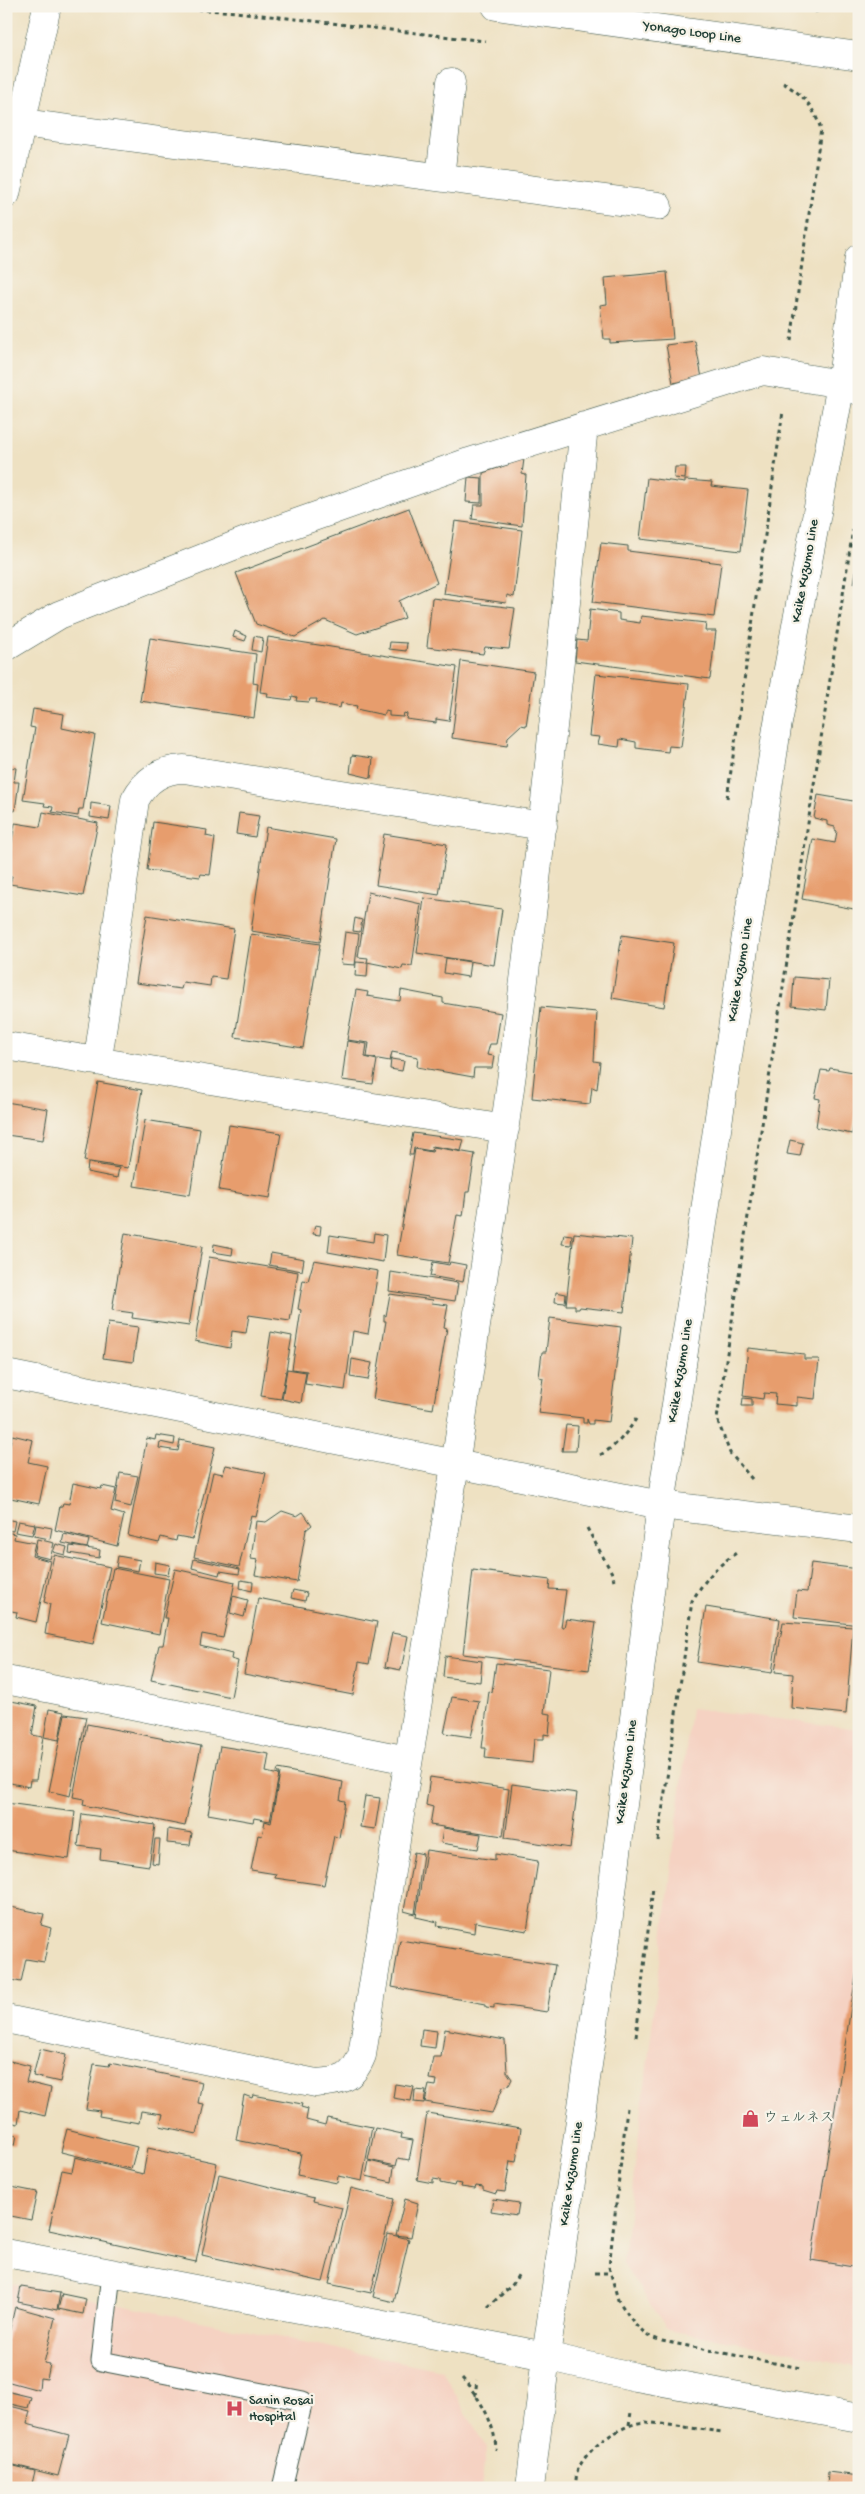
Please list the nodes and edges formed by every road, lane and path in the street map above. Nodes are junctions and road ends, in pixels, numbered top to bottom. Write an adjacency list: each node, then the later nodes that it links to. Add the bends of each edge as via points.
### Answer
1 (47, 6): 8 (street)
2 (142, 6): 4 (path, via 236,12)
3 (496, 6): 5 (street, Yonago Loop Line)
4 (489, 42)
5 (859, 56)
6 (451, 82): 9 (street)
7 (780, 82): 13 (path, via 797,91 813,107 821,129)
8 (22, 123): 9 (street); 10 (street)
9 (440, 177): 11 (street)
10 (6, 194)
11 (658, 206)
12 (859, 258): 14 (street, Kaike Kuzumo Line)
13 (790, 347)
14 (850, 388): 16 (street, via 763,371); 29 (street, Kaike Kuzumo Line, via 778,728)
15 (784, 402): 19 (path)
16 (584, 426): 18 (street, via 469,462 250,539 59,615); 20 (street)
17 (854, 523): 28 (path, via 717,1419 730,1454)
18 (6, 646)
19 (727, 800)
20 (543, 826): 22 (street, via 184,769 162,772 142,787 135,800); 23 (street)
21 (6, 1046): 22 (street)
22 (98, 1059): 23 (street)
23 (505, 1129): 27 (street)
24 (6, 1374): 27 (street)
25 (637, 1419): 26 (path, via 621,1440)
26 (598, 1456)
27 (456, 1465): 29 (street); 35 (street)
28 (754, 1482)
29 (661, 1505): 31 (street); 47 (street, Kaike Kuzumo Line, via 605,1947)
30 (584, 1525): 33 (path)
31 (859, 1529)
32 (742, 1550): 36 (path, via 717,1566 692,1601)
33 (614, 1582)
34 (6, 1680): 35 (street)
35 (408, 1760): 38 (street, via 362,2055 351,2074 338,2082 316,2083)
36 (658, 1841)
37 (653, 1887): 39 (path)
38 (6, 2019)
39 (636, 2037)
40 (627, 2108): 44 (path)
41 (6, 2253): 45 (street)
42 (522, 2267): 46 (path, via 513,2284)
43 (594, 2273): 44 (path)
44 (610, 2273): 48 (path, via 618,2300 648,2336)
45 (111, 2274): 47 (street); 55 (lane, via 102,2361 303,2401)
46 (484, 2309)
47 (546, 2356): 50 (street, via 636,2377); 56 (street, Kaike Kuzumo Line)
48 (806, 2370)
49 (631, 2408): 51 (path)
50 (859, 2418)
51 (629, 2426): 52 (path, via 646,2422); 54 (path, via 600,2443)
52 (723, 2432)
53 (571, 2464): 54 (path)
54 (581, 2465): 57 (path)
55 (282, 2488)
56 (530, 2488)
57 (575, 2488)

